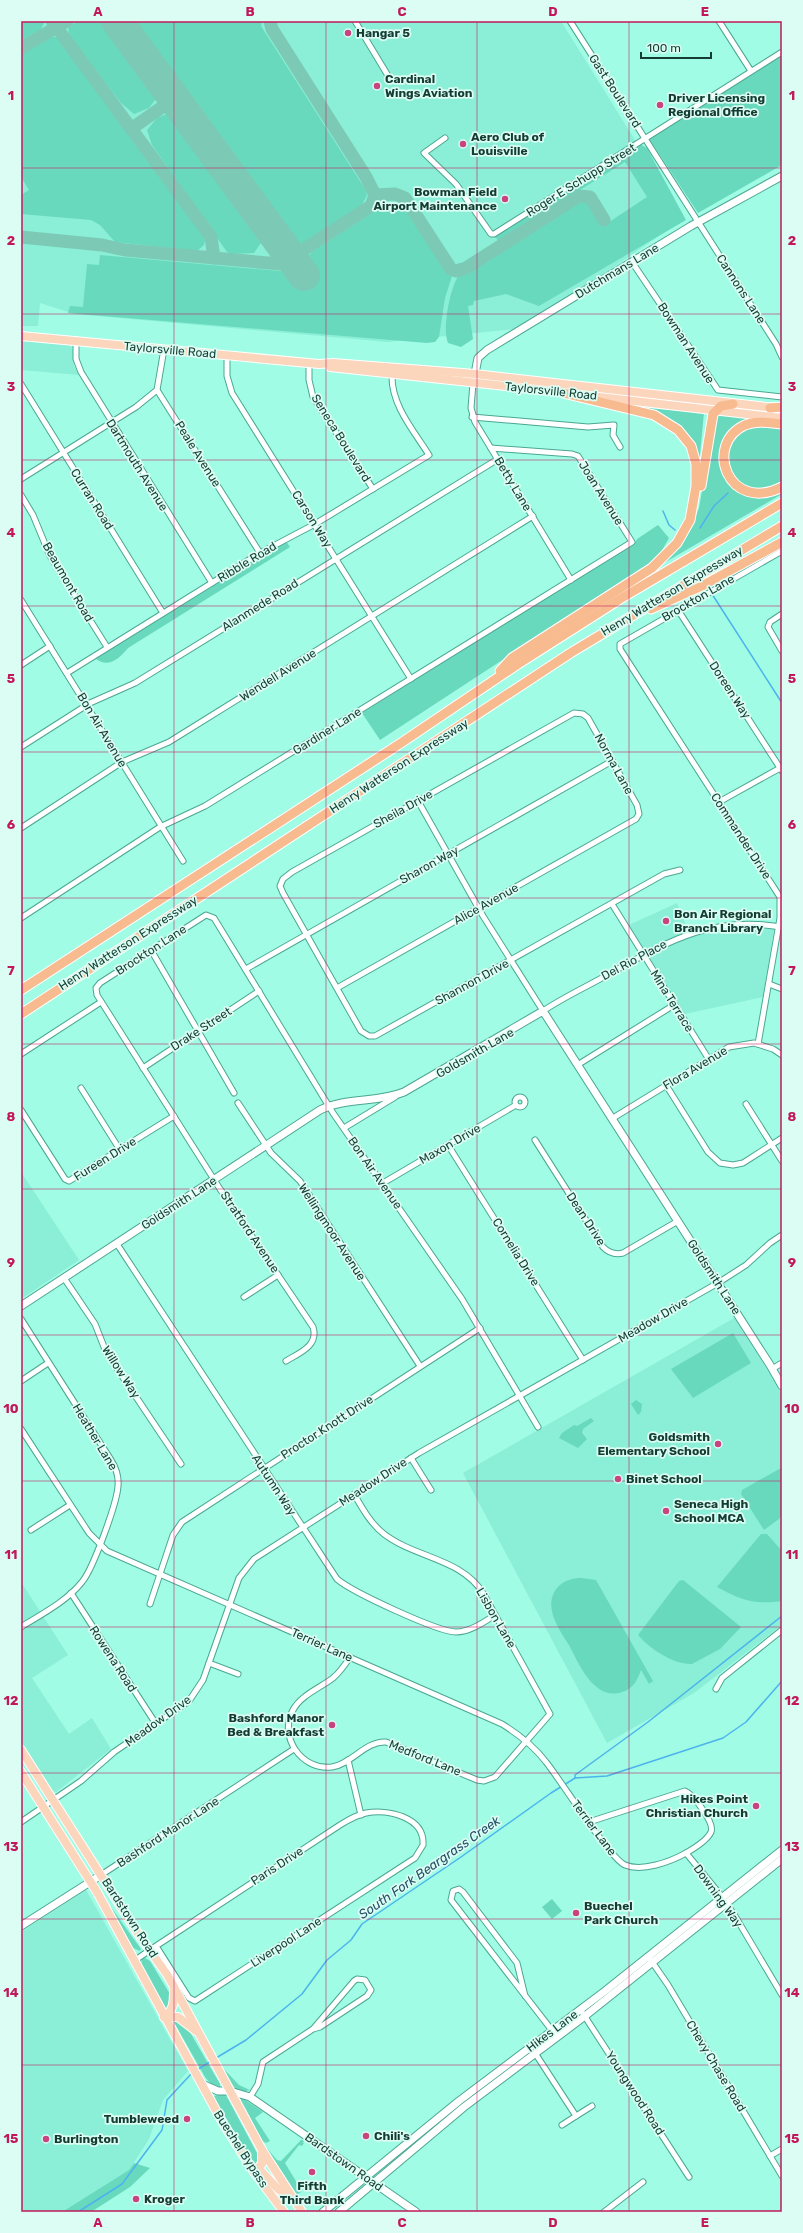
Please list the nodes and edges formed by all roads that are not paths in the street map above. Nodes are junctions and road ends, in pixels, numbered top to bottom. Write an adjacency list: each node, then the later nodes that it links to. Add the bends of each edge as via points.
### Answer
1 (355, 21): 6 (street)
2 (570, 21): 8 (street, Gast Boulevard)
3 (719, 21): 5 (street)
4 (782, 52): 5 (street, Roger E Schupp Street)
5 (751, 71): 8 (street, Roger E Schupp Street)
6 (387, 74)
7 (445, 138): 8 (street, Roger E Schupp Street, via 424,153 456,184 491,234)
8 (645, 139): 10 (street, Gast Boulevard)
9 (782, 176): 10 (main road, Dutchmans Lane)
10 (698, 223): 11 (main road, Dutchmans Lane); 16 (street, Cannons Lane)
11 (632, 262): 19 (main road, Dutchmans Lane, via 487,350 478,358); 27 (street, Bowman Avenue, via 718,390)
12 (21, 336): 13 (main road, Taylorsville Road)
13 (76, 341): 14 (main road, Taylorsville Road); 34 (street, Dartmouth Avenue, via 78,367)
14 (164, 349): 15 (main road, Taylorsville Road); 23 (street)
15 (227, 355): 17 (main road, Taylorsville Road); 47 (street, Carson Way, via 227,376 232,393)
16 (782, 355)
17 (309, 363): 18 (main road, Taylorsville Road); 42 (street, Seneca Boulevard, via 308,375 313,397)
18 (319, 364): 19 (main road, Taylorsville Road, via 377,365); 20 (main road, Taylorsville Road, via 332,368)
19 (475, 374): 21 (main road, Dutchmans Lane); 24 (main road, Taylorsville Road)
20 (392, 375): 21 (main road, Taylorsville Road); 42 (street, Ribble Road, via 392,388 398,404 429,455)
21 (474, 383): 25 (main road, Taylorsville Road); 32 (street)
22 (21, 384): 38 (street, Curran Road)
23 (157, 390): 34 (street); 52 (street, Peale Avenue)
24 (630, 391): 26 (main road, via 627,394); 28 (main road, Taylorsville Road)
25 (563, 393): 26 (main road, Taylorsville Road); 45 (highway, via 654,415 678,430 691,446 696,464)
26 (594, 396): 31 (main road, Taylorsville Road)
27 (782, 397)
28 (733, 404): 29 (main road, Taylorsville Road); 31 (highway, via 721,406)
29 (770, 408): 30 (highway)
30 (782, 408)
31 (715, 411): 33 (main road, Taylorsville Road); 45 (highway, via 710,424 701,489)
32 (472, 417): 36 (street, via 588,427 614,425 613,435); 37 (street, Betty Lane)
33 (782, 418)
34 (111, 423): 38 (street); 55 (street, Dartmouth Avenue)
35 (782, 424): 41 (highway, via 755,423 740,428 729,439 724,459 730,478 744,490 765,494)
36 (620, 447)
37 (491, 448): 39 (street, Betty Lane); 49 (street, Joan Avenue, via 578,456)
38 (64, 453): 40 (street); 58 (street, Curran Road)
39 (498, 459): 46 (street, Betty Lane); 53 (street, Alanmede Road)
40 (21, 479)
41 (782, 487)
42 (372, 489): 47 (street, Ribble Road)
43 (21, 495): 63 (street, Beaumont Road, via 33,515 50,556)
44 (782, 503): 69 (highway, Henry Watterson Expressway, via 620,599)
45 (692, 511): 69 (highway, via 682,536 652,568 512,658)
46 (533, 516): 54 (street, Betty Lane); 60 (street, Wendell Avenue)
47 (316, 524): 52 (street, Ribble Road); 53 (street, Carson Way)
48 (782, 526): 61 (highway, Henry Watterson Expressway)
49 (632, 542): 54 (street, Gardiner Lane)
50 (782, 542): 61 (highway, via 702,586)
51 (782, 551): 57 (street, Brockton Lane)
52 (260, 553): 55 (street, Ribble Road)
53 (336, 558): 60 (street, Carson Way); 70 (street, Alanmede Road, via 135,682)
54 (571, 580): 68 (street, Gardiner Lane)
55 (212, 583): 58 (street, Ribble Road)
56 (21, 600): 62 (street, Bon Air Avenue)
57 (678, 610): 64 (street, Brockton Lane, via 623,640); 75 (street, Doreen Way)
58 (163, 613): 63 (street, Ribble Road)
59 (782, 614): 65 (street, via 770,622 768,627)
60 (373, 616): 68 (street, Carson Way); 73 (street, Wendell Avenue, via 169,742)
61 (612, 627): 103 (highway, Henry Watterson Expressway)
62 (50, 646): 66 (street); 67 (street, Bon Air Avenue)
63 (107, 647): 67 (street, Ribble Road)
64 (620, 649): 77 (street, Commander Drive)
65 (782, 651)
66 (21, 665)
67 (67, 673): 70 (street, Bon Air Avenue)
68 (411, 679): 79 (street, Gardiner Lane, via 205,806)
69 (490, 682): 97 (highway, Henry Watterson Expressway, via 401,743)
70 (86, 704): 72 (street, Alanmede Road); 73 (street, Bon Air Avenue)
71 (580, 713): 74 (street, Norma Lane, via 588,718); 76 (street, Sheila Drive, via 570,715)
72 (21, 747)
73 (122, 762): 79 (street, Bon Air Avenue); 80 (street, Wendell Avenue)
74 (612, 762): 78 (street, Norma Lane, via 637,805 639,814); 81 (street, Sharon Way)
75 (781, 768): 77 (street)
76 (418, 801): 81 (street); 89 (street, Sheila Drive, via 283,879 281,889)
77 (720, 802): 88 (street, Commander Drive, via 780,897)
78 (636, 819): 85 (street, Alice Avenue)
79 (161, 826): 82 (street, Bon Air Avenue); 86 (street, Gardiner Lane)
80 (21, 828)
81 (449, 855): 85 (street); 89 (street, Sharon Way)
82 (183, 861)
83 (680, 870): 84 (street, Shannon Drive, via 664,874)
84 (612, 904): 91 (street, Mina Terrace); 92 (street, Shannon Drive)
85 (479, 908): 92 (street); 95 (street, Alice Avenue)
86 (21, 918)
87 (214, 918): 90 (street, Brockton Lane, via 209,915 202,916); 93 (street, Bon Air Avenue)
88 (780, 927): 91 (street, Del Rio Place, via 741,923 710,927 675,938); 94 (street, Commander Drive)
89 (306, 935): 93 (street, Sharon Way); 95 (street, Shannon Drive)
90 (151, 950): 99 (street, Brockton Lane, via 100,983 96,988); 104 (street)
91 (643, 955): 101 (street, Mina Terrace); 102 (street, Del Rio Place)
92 (512, 960): 95 (street, Shannon Drive, via 372,1037 361,1031); 102 (street)
93 (246, 969): 98 (street, Bon Air Avenue)
94 (769, 984): 96 (street); 105 (street, Commander Drive)
95 (337, 988)
96 (782, 989)
97 (21, 990)
98 (259, 991): 104 (street, Drake Street); 118 (street, Bon Air Avenue)
99 (97, 995): 100 (street, Stratford Avenue)
100 (101, 1002): 106 (street); 110 (street, Stratford Avenue)
101 (674, 1005): 108 (street, Mina Terrace); 109 (street)
102 (543, 1011): 109 (main road, Goldsmith Lane); 114 (main road, Goldsmith Lane, via 428,1080)
103 (21, 1014)
104 (198, 1030): 110 (street, Drake Street); 113 (street)
105 (758, 1044): 107 (street, Flora Avenue); 108 (street, Flora Avenue, via 736,1044)
106 (21, 1054)
107 (782, 1056)
108 (708, 1058): 111 (street, Flora Avenue)
109 (579, 1064): 121 (main road, Goldsmith Lane)
110 (143, 1068): 120 (street, Stratford Avenue)
111 (666, 1085): 121 (street, Flora Avenue); 126 (street, via 708,1152 717,1161 738,1165)
112 (81, 1088): 128 (street)
113 (234, 1093)
114 (398, 1094): 118 (main road, Goldsmith Lane, via 349,1100); 122 (street)
115 (238, 1103): 127 (street, Wellingmoor Avenue)
116 (746, 1104): 126 (street)
117 (516, 1105): 125 (street, Maxon Drive)
118 (329, 1106): 122 (street, Bon Air Avenue); 127 (main road, Goldsmith Lane)
119 (21, 1110): 128 (street, Fureen Drive, via 67,1181 73,1180)
120 (174, 1116): 128 (street, Fureen Drive); 130 (street, Stratford Avenue)
121 (613, 1118): 132 (main road, Goldsmith Lane)
122 (344, 1128): 131 (street, Bon Air Avenue)
123 (782, 1138): 126 (street)
124 (535, 1140): 132 (street, Dean Drive, via 608,1252 623,1253)
125 (448, 1145): 131 (street, Maxon Drive); 142 (street, Cornelia Drive)
126 (772, 1145): 129 (street)
127 (266, 1146): 130 (main road, Goldsmith Lane); 146 (street, Wellingmoor Avenue, via 300,1181)
128 (120, 1150)
129 (782, 1161)
130 (215, 1179): 134 (main road, Goldsmith Lane); 135 (street, Stratford Avenue)
131 (383, 1183): 141 (street, Bon Air Avenue)
132 (678, 1221): 137 (main road, Goldsmith Lane)
133 (782, 1235): 137 (street, Meadow Drive, via 746,1265)
134 (117, 1244): 136 (main road, Goldsmith Lane); 155 (street, Autumn Way)
135 (278, 1275): 138 (street); 143 (street, Stratford Avenue, via 308,1320 314,1334 310,1345)
136 (64, 1278): 139 (main road, Goldsmith Lane); 154 (street, Willow Way, via 95,1324 106,1352)
137 (718, 1283): 142 (street, Meadow Drive); 147 (main road, Goldsmith Lane)
138 (244, 1297)
139 (21, 1306)
140 (21, 1319): 144 (street, Heather Lane)
141 (480, 1328): 146 (street, Proctor Knott Drive); 150 (street, Bon Air Avenue)
142 (583, 1360): 150 (street, Meadow Drive)
143 (286, 1361)
144 (48, 1363): 148 (street); 161 (street, Heather Lane, via 116,1470 118,1491)
145 (782, 1363): 147 (street)
146 (420, 1366): 155 (street, Proctor Knott Drive)
147 (772, 1369): 149 (main road, Goldsmith Lane)
148 (21, 1381)
149 (782, 1386)
150 (520, 1395): 151 (street, Bon Air Avenue); 153 (street, Meadow Drive)
151 (538, 1428)
152 (21, 1429): 158 (street, Terrier Lane)
153 (411, 1458): 156 (street); 157 (street, Meadow Drive)
154 (181, 1464)
155 (263, 1469): 159 (street, Autumn Way); 162 (street, Proctor Knott Drive, via 182,1522 175,1531)
156 (431, 1490)
157 (354, 1494): 159 (street, Meadow Drive); 166 (street, Lisbon Lane, via 374,1525 384,1534 456,1568 472,1579)
158 (70, 1505): 160 (street); 161 (street, Terrier Lane, via 89,1533)
159 (302, 1528): 165 (street, Meadow Drive, via 250,1563 239,1578); 166 (street, Autumn Way, via 331,1573 345,1586 360,1594 451,1632 467,1630)
160 (31, 1530)
161 (100, 1544): 162 (street, Terrier Lane, via 115,1555); 163 (street, Heather Lane, via 87,1576)
162 (160, 1574): 164 (street, Proctor Knott Drive); 165 (street, Terrier Lane)
163 (71, 1593): 167 (street, Heather Lane); 173 (street, Rowena Road)
164 (150, 1604)
165 (229, 1604): 169 (street, Terrier Lane); 170 (street, Meadow Drive)
166 (495, 1615): 174 (street, Lisbon Lane, via 550,1714)
167 (21, 1627)
168 (782, 1630): 172 (street, via 722,1678)
169 (350, 1657): 174 (street, Terrier Lane, via 496,1721); 175 (street, via 339,1673 302,1699 292,1711 288,1731)
170 (209, 1663): 171 (street); 173 (street, Meadow Drive, via 200,1686 189,1701)
171 (238, 1674)
172 (716, 1689)
173 (156, 1724): 179 (street, Meadow Drive)
174 (526, 1742): 177 (street, Medford Lane, via 495,1777 484,1781 386,1742 374,1744); 183 (street, Terrier Lane, via 546,1761)
175 (294, 1749): 177 (street, Medford Lane, via 306,1761 320,1767 334,1766); 189 (street, Bashford Manor Lane)
176 (21, 1750): 179 (main road, Bardstown Road)
177 (348, 1760): 181 (street)
178 (21, 1772): 180 (main road, Bardstown Road)
179 (52, 1800): 180 (street, Meadow Drive); 189 (main road, Bardstown Road)
180 (44, 1807): 182 (street, Meadow Drive); 190 (main road, Bardstown Road)
181 (360, 1815): 184 (street, Paris Drive, via 379,1812 401,1817 416,1825); 194 (street, Paris Drive, via 340,1825)
182 (21, 1822)
183 (589, 1822): 186 (street, via 676,1793 689,1793 712,1829 708,1837); 188 (street, Terrier Lane)
184 (423, 1838): 194 (street, Liverpool Lane, via 422,1849 415,1858 195,2001 189,1998)
185 (782, 1850): 191 (main road, Hikes Lane)
186 (686, 1853): 188 (street, Downing Way, via 641,1868); 191 (street, Downing Way)
187 (782, 1859): 192 (main road, Hikes Lane)
188 (625, 1865)
189 (101, 1875): 190 (main road, Bashford Manor Lane); 194 (main road, Bardstown Road)
190 (90, 1880): 193 (main road, Bashford Manor Lane); 196 (main road, Bardstown Road)
191 (722, 1897): 192 (street, Downing Way); 195 (main road, Hikes Lane)
192 (726, 1904): 197 (main road, Hikes Lane); 199 (street, Downing Way)
193 (21, 1926)
194 (153, 1948): 196 (street, Paris Drive); 198 (main road, Bardstown Road)
195 (648, 1956): 197 (street, Chevy Chase Road); 201 (main road, Hikes Lane)
196 (134, 1961): 202 (main road, Bardstown Road)
197 (653, 1963): 203 (main road, Hikes Lane); 217 (street, Chevy Chase Road)
198 (174, 1986): 202 (main road, via 172,2010); 206 (main road, Bardstown Road)
199 (782, 1995)
200 (525, 1996): 200 (street, via 517,1962 463,1892 459,1889 453,1891 451,1900); 205 (street)
201 (580, 2009): 203 (street, Youngwood Road); 205 (main road, Hikes Lane)
202 (164, 2016): 206 (main road, via 178,2017); 209 (main road, Bardstown Road)
203 (585, 2016): 207 (main road, Hikes Lane); 219 (street, Youngwood Road)
204 (313, 2029): 204 (street, via 354,1981 365,1980 371,1990 367,1996); 211 (street, via 263,2062 258,2084)
205 (552, 2031): 207 (street); 221 (main road, Hikes Lane, via 459,2101)
206 (198, 2032): 210 (main road, Bardstown Road)
207 (557, 2037): 208 (main road, Hikes Lane)
208 (535, 2053): 213 (street); 223 (main road, Hikes Lane, via 452,2117)
209 (201, 2082): 210 (main road, Bardstown Road, via 218,2091); 218 (main road, Buechel Bypass, via 224,2125)
210 (230, 2091): 211 (main road, Bardstown Road); 216 (main road, Buechel Bypass)
211 (250, 2097): 221 (main road, Bardstown Road)
212 (592, 2106): 213 (street)
213 (576, 2116): 214 (street)
214 (562, 2125)
215 (782, 2149): 217 (street)
216 (262, 2150): 218 (main road, via 262,2164); 224 (main road, Buechel Bypass)
217 (770, 2156): 220 (street, Chevy Chase Road)
218 (254, 2172): 224 (main road, via 261,2171 279,2190); 225 (main road, Buechel Bypass)
219 (689, 2176)
220 (782, 2176)
221 (366, 2178): 223 (main road, Bardstown Road); 227 (main road, Hikes Lane)
222 (643, 2182): 230 (street)
223 (374, 2184): 228 (main road, Hikes Lane); 229 (main road, Bardstown Road)
224 (294, 2200): 226 (main road, Buechel Bypass)
225 (284, 2212)
226 (302, 2212)
227 (323, 2212)
228 (339, 2212)
229 (416, 2212)
230 (604, 2212)

